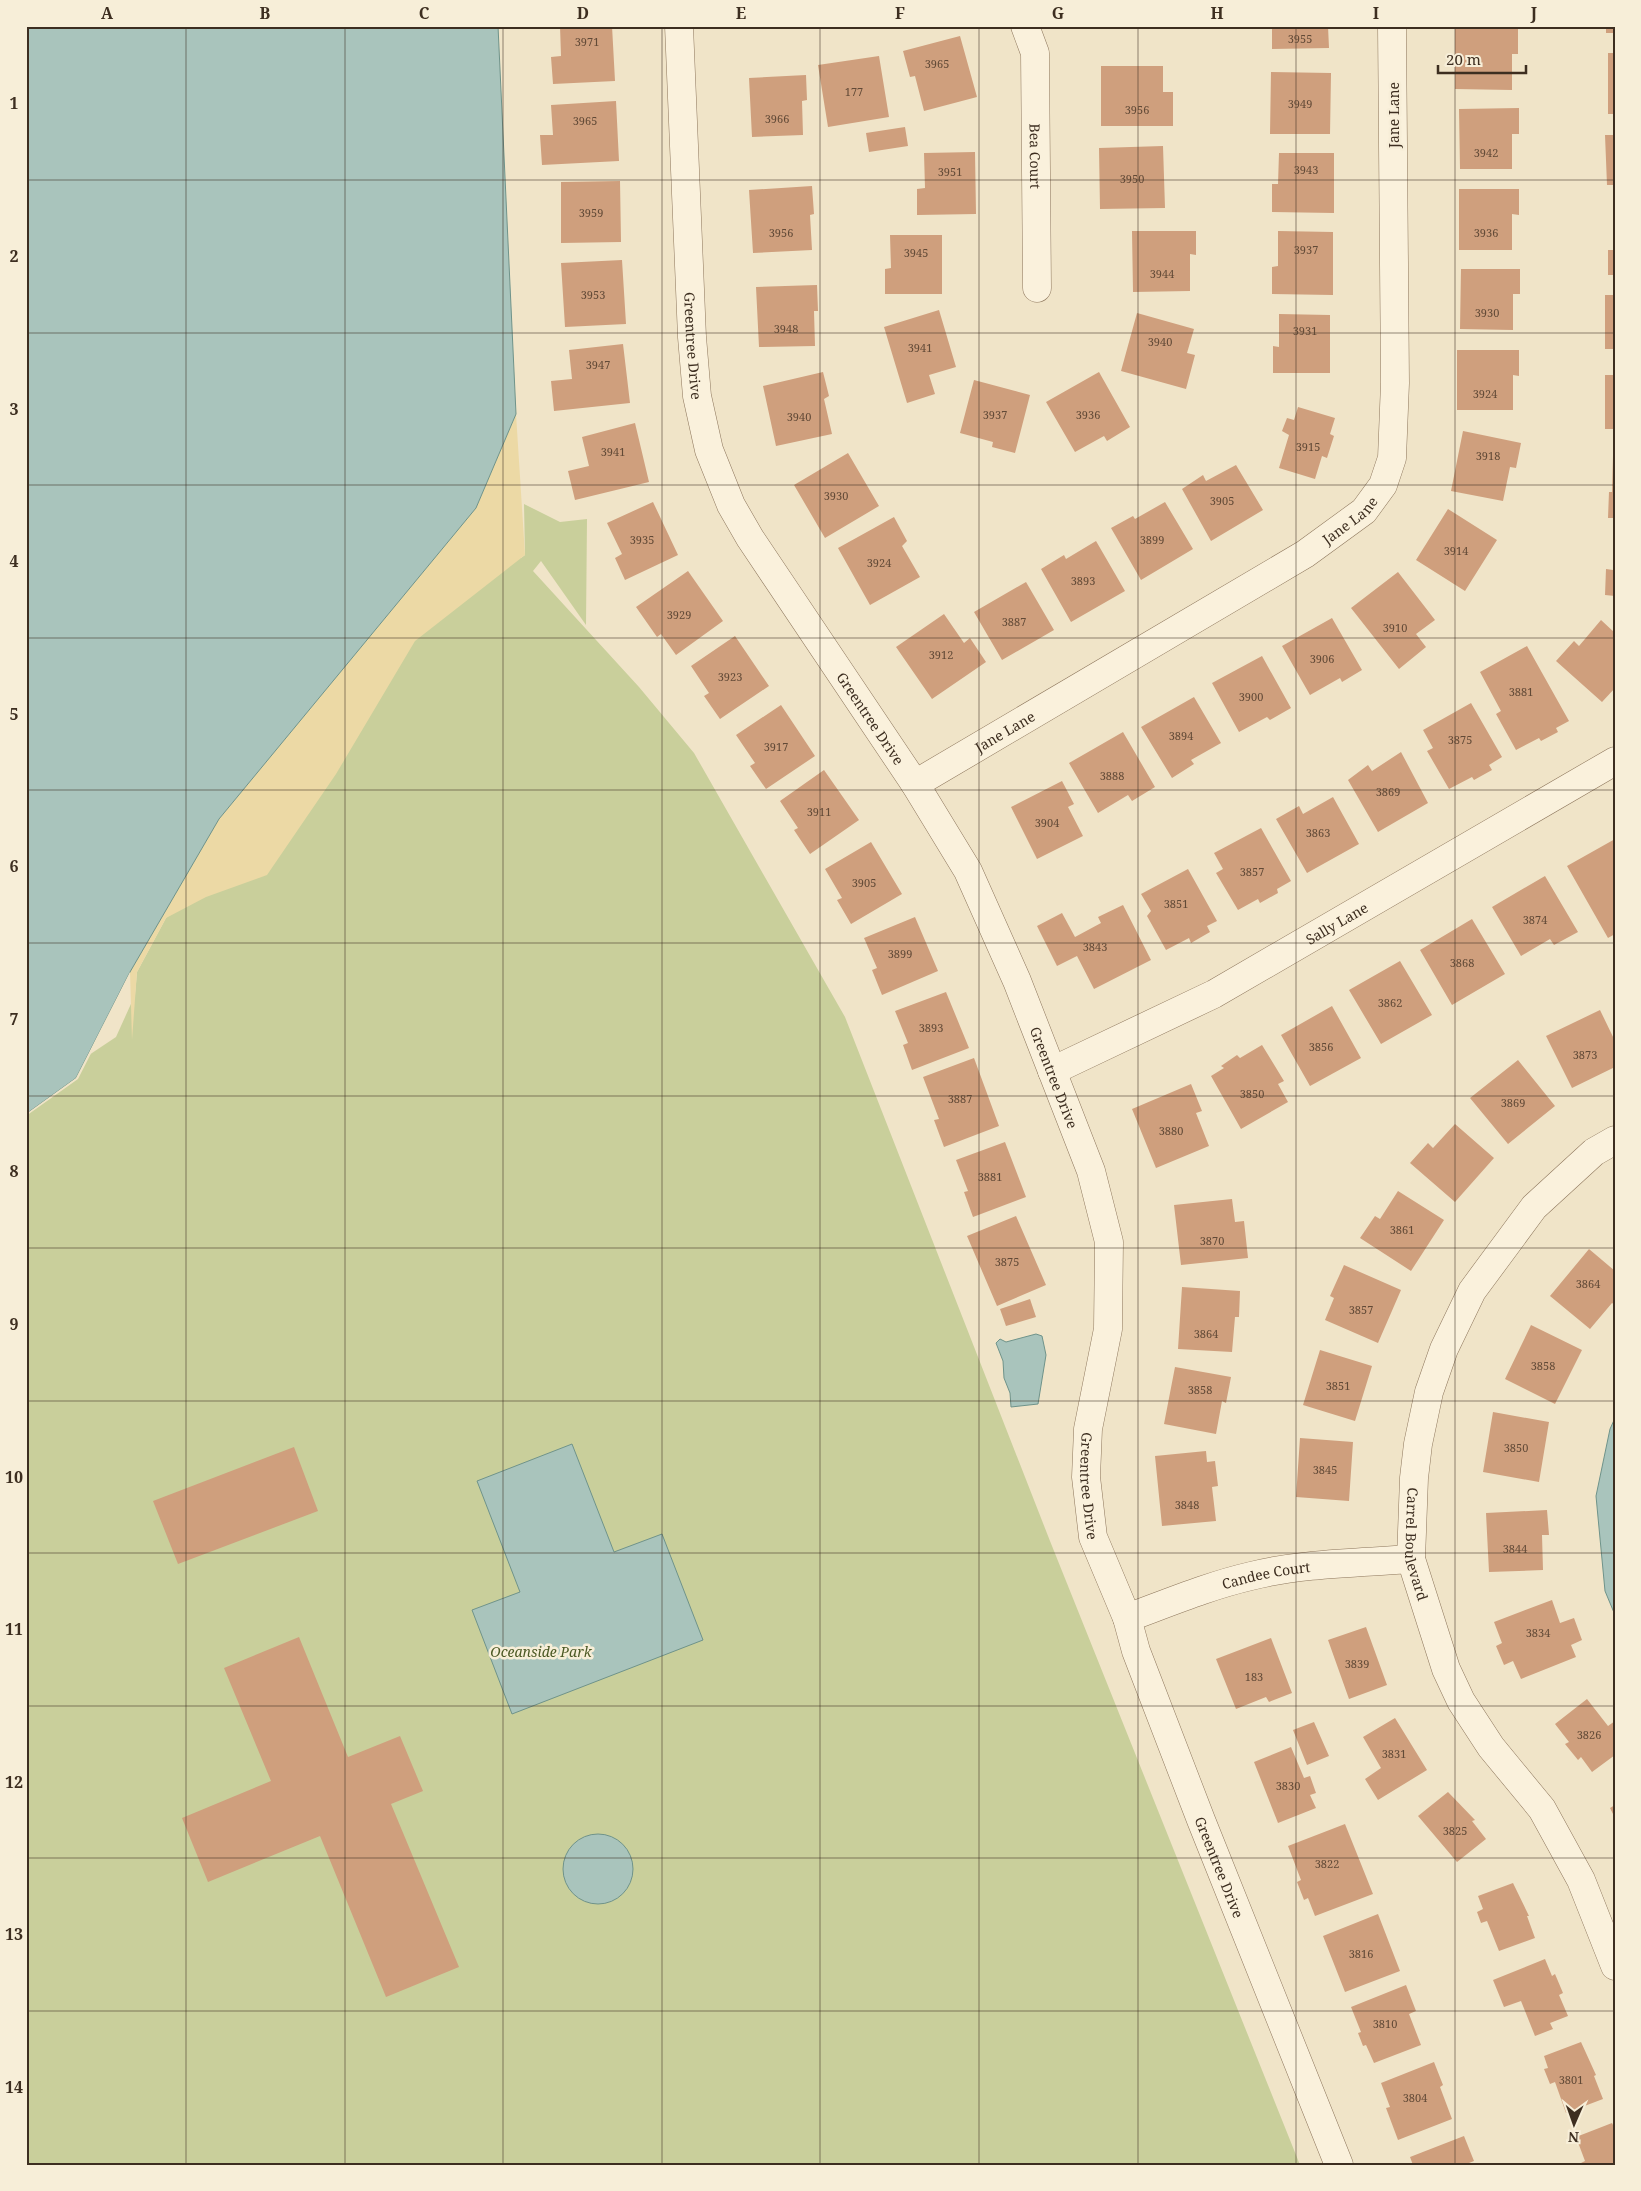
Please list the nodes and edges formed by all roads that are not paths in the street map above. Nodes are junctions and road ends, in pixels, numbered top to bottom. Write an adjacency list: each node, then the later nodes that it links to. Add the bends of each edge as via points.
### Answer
1 (678, 26): 6 (street, Greentree Drive, via 692,337 697,396 709,450 731,505 750,538)
2 (1025, 26): 4 (street, Bea Court, via 1036,53)
3 (1392, 26): 6 (street, Jane Lane, via 1395,383 1392,458 1383,485 1364,511 1305,554)
4 (1036, 288)
5 (1615, 761): 7 (street, Sally Lane, via 1214,994)
6 (915, 784): 7 (street, Greentree Drive, via 968,871 1017,980)
7 (1052, 1071): 10 (street, Greentree Drive, via 1091,1171 1109,1242 1108,1329 1088,1429 1086,1477 1093,1537)
8 (1615, 1140): 9 (street, Carrel Boulevard, via 1594,1152 1534,1207 1472,1291 1444,1349 1432,1383 1418,1444 1411,1511)
9 (1411, 1559): 10 (street, Candee Court, via 1284,1569 1220,1584); 11 (street, Carrel Boulevard, via 1446,1669 1461,1701 1491,1747 1542,1809 1581,1880)
10 (1127, 1618): 12 (street, Greentree Drive, via 1136,1651)
11 (1615, 1966)
12 (1339, 2165)

